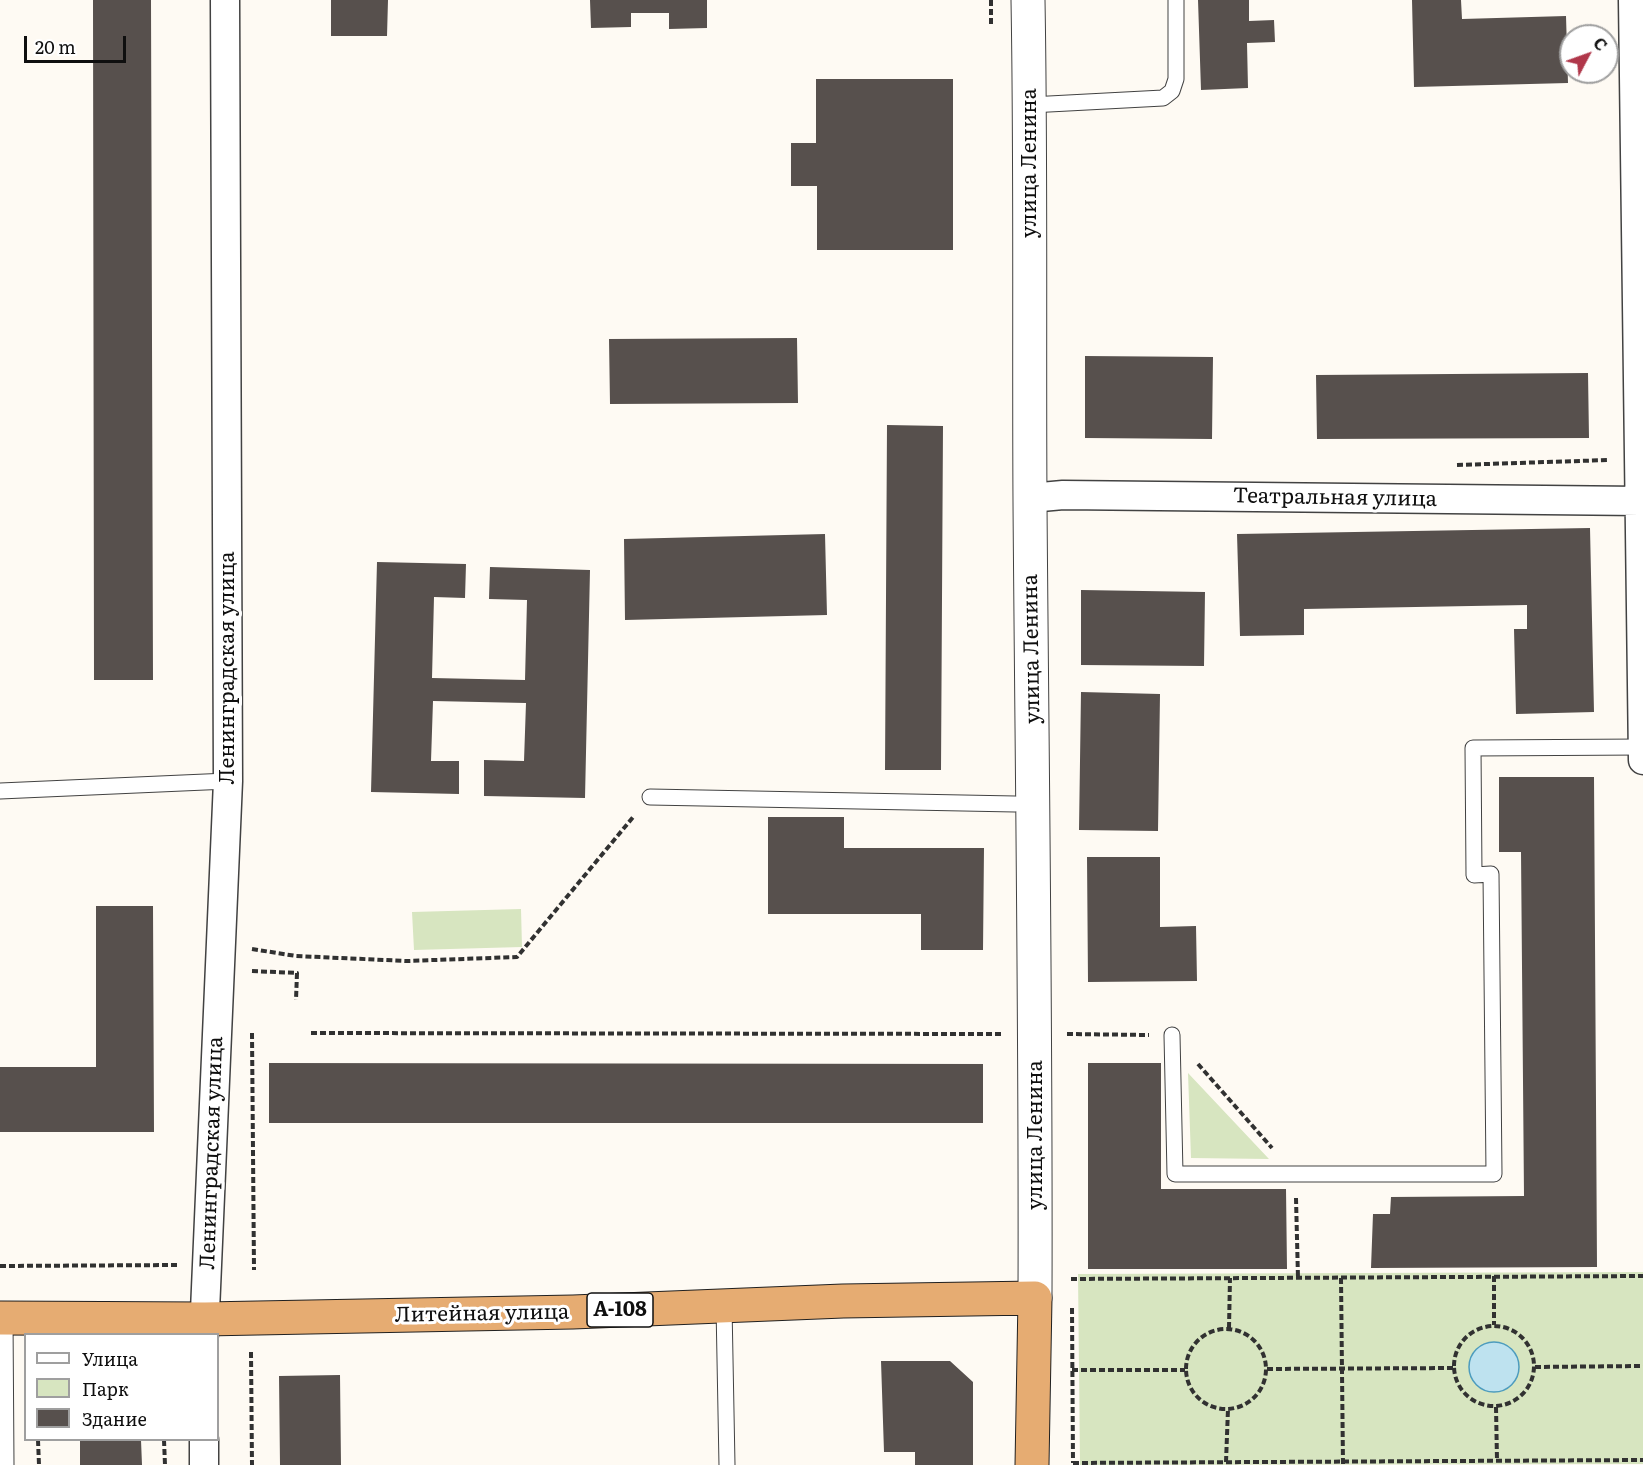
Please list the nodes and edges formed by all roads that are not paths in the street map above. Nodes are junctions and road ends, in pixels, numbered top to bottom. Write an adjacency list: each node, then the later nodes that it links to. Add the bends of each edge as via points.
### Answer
1 (225, 0): 10 (street, Ленинградская улица)
2 (1028, 0): 5 (street, улица Ленина)
3 (1176, 0): 5 (lane, via 1176,79 1172,91 1163,98)
4 (1633, 0): 7 (street)
5 (1030, 105): 6 (street, улица Ленина)
6 (1030, 498): 7 (street, Театральная улица, via 1064,495); 15 (street, улица Ленина)
7 (1640, 501): 8 (street)
8 (1643, 747): 9 (street); 14 (lane, via 1473,748 1474,875 1491,874 1494,1174 1175,1174)
9 (1643, 760)
10 (228, 782): 11 (lane); 18 (street, Ленинградская улица)
11 (0, 791)
12 (650, 797): 13 (lane)
13 (1015, 804)
14 (1172, 1035)
15 (1035, 1298): 16 (highway, Литейная улица / А-108); 24 (highway)
16 (723, 1306): 18 (highway, Литейная улица / А-108); 23 (lane)
17 (3, 1318): 18 (highway, Литейная улица / А-108); 21 (lane)
18 (204, 1327)
19 (204, 1441): 22 (street)
20 (0, 1456): 21 (lane)
21 (4, 1465)
22 (204, 1465)
23 (728, 1465)
24 (1032, 1465)

